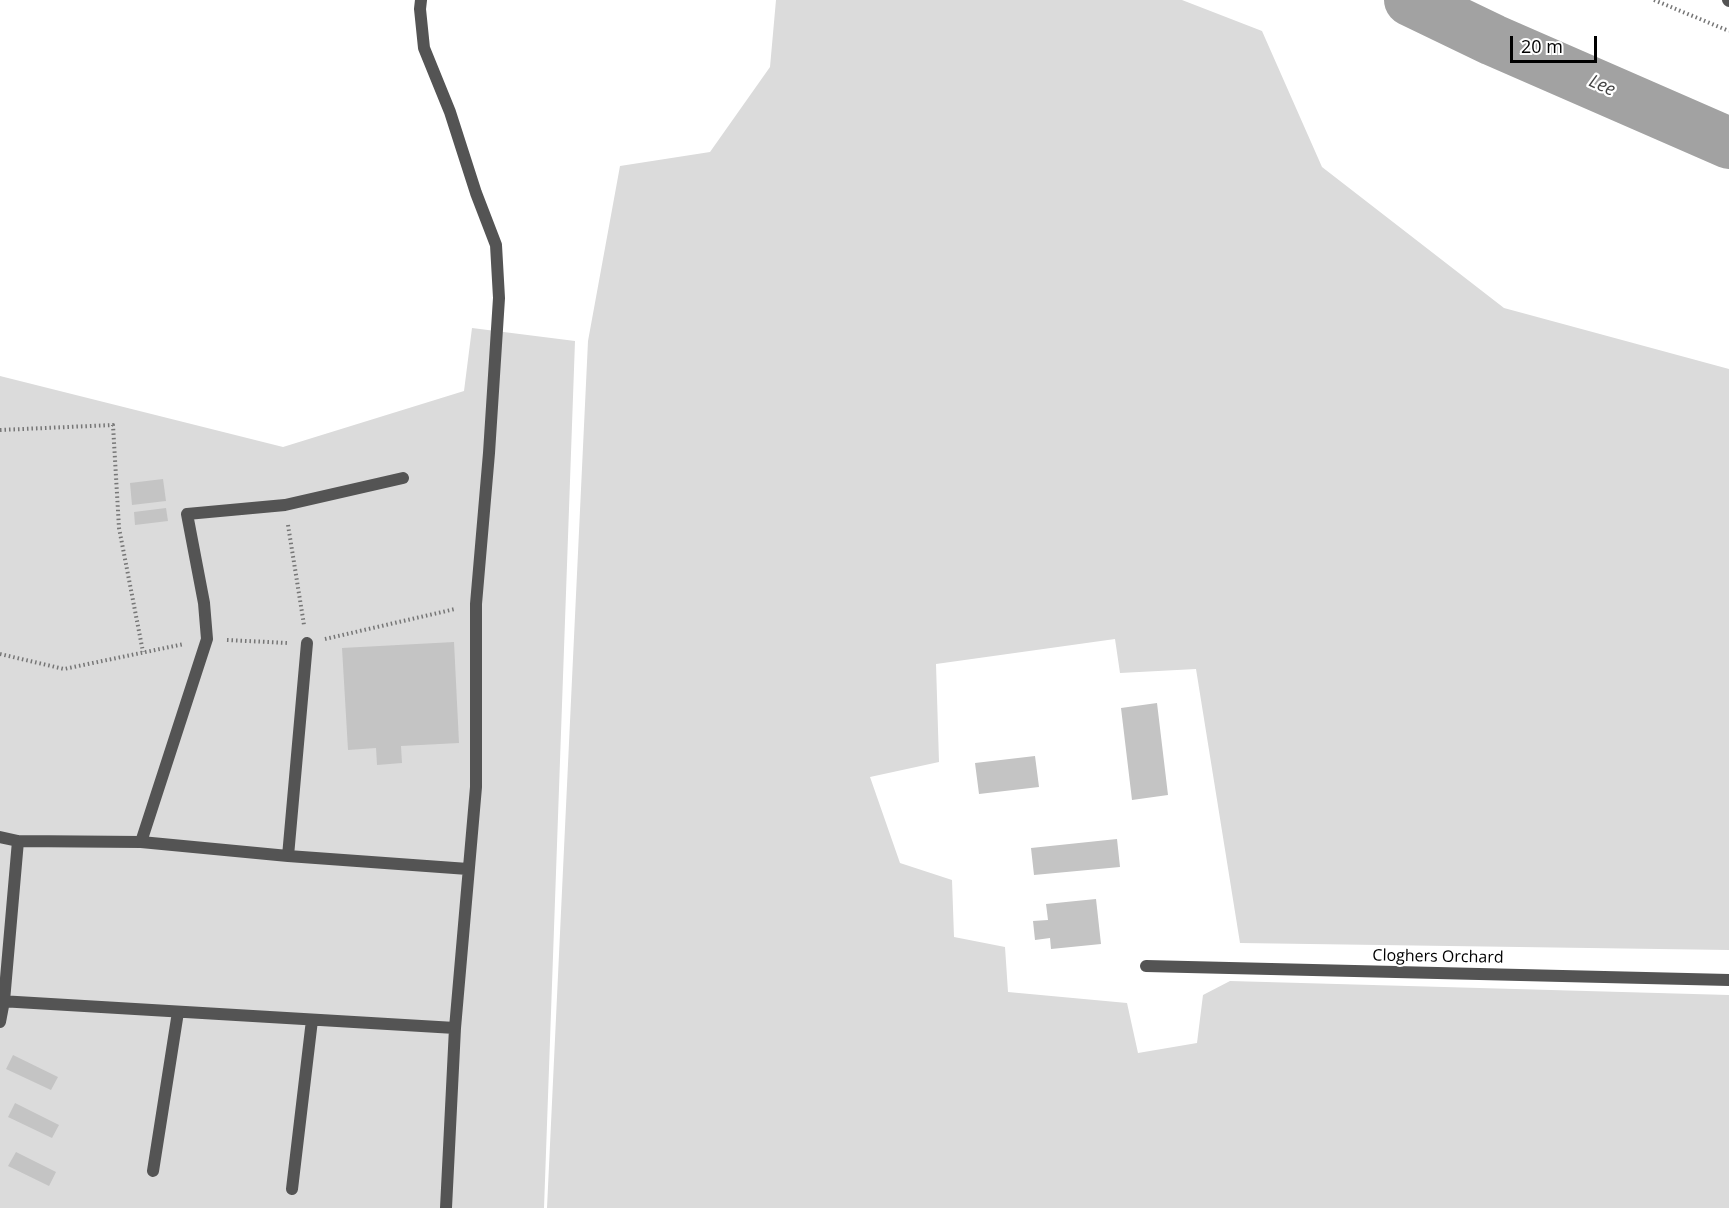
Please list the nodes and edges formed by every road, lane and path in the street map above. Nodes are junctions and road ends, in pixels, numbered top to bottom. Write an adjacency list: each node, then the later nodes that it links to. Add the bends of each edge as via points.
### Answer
1 (421, 0): 7 (street, via 424,48 496,245 500,298)
2 (1654, 0): 3 (path)
3 (1729, 31)
4 (0, 430): 10 (path, via 113,425 119,528)
5 (403, 477): 6 (street)
6 (285, 505): 8 (street, via 187,514); 9 (path)
7 (476, 604): 9 (path); 16 (street, via 476,787)
8 (207, 639): 9 (path); 10 (path); 14 (street)
9 (306, 643): 15 (street)
10 (143, 652): 11 (path, via 64,669)
11 (0, 654)
12 (0, 837): 13 (street)
13 (18, 841): 14 (street); 19 (street)
14 (141, 842): 15 (street)
15 (288, 856): 16 (street)
16 (468, 869): 23 (street)
17 (1146, 966): 18 (street, Cloghers Orchard)
18 (1729, 980)
19 (2, 1001): 20 (street); 22 (street)
20 (178, 1012): 21 (street); 24 (street)
21 (312, 1020): 23 (street); 25 (street)
22 (0, 1022)
23 (455, 1028): 26 (street)
24 (153, 1171)
25 (292, 1189)
26 (446, 1208)

